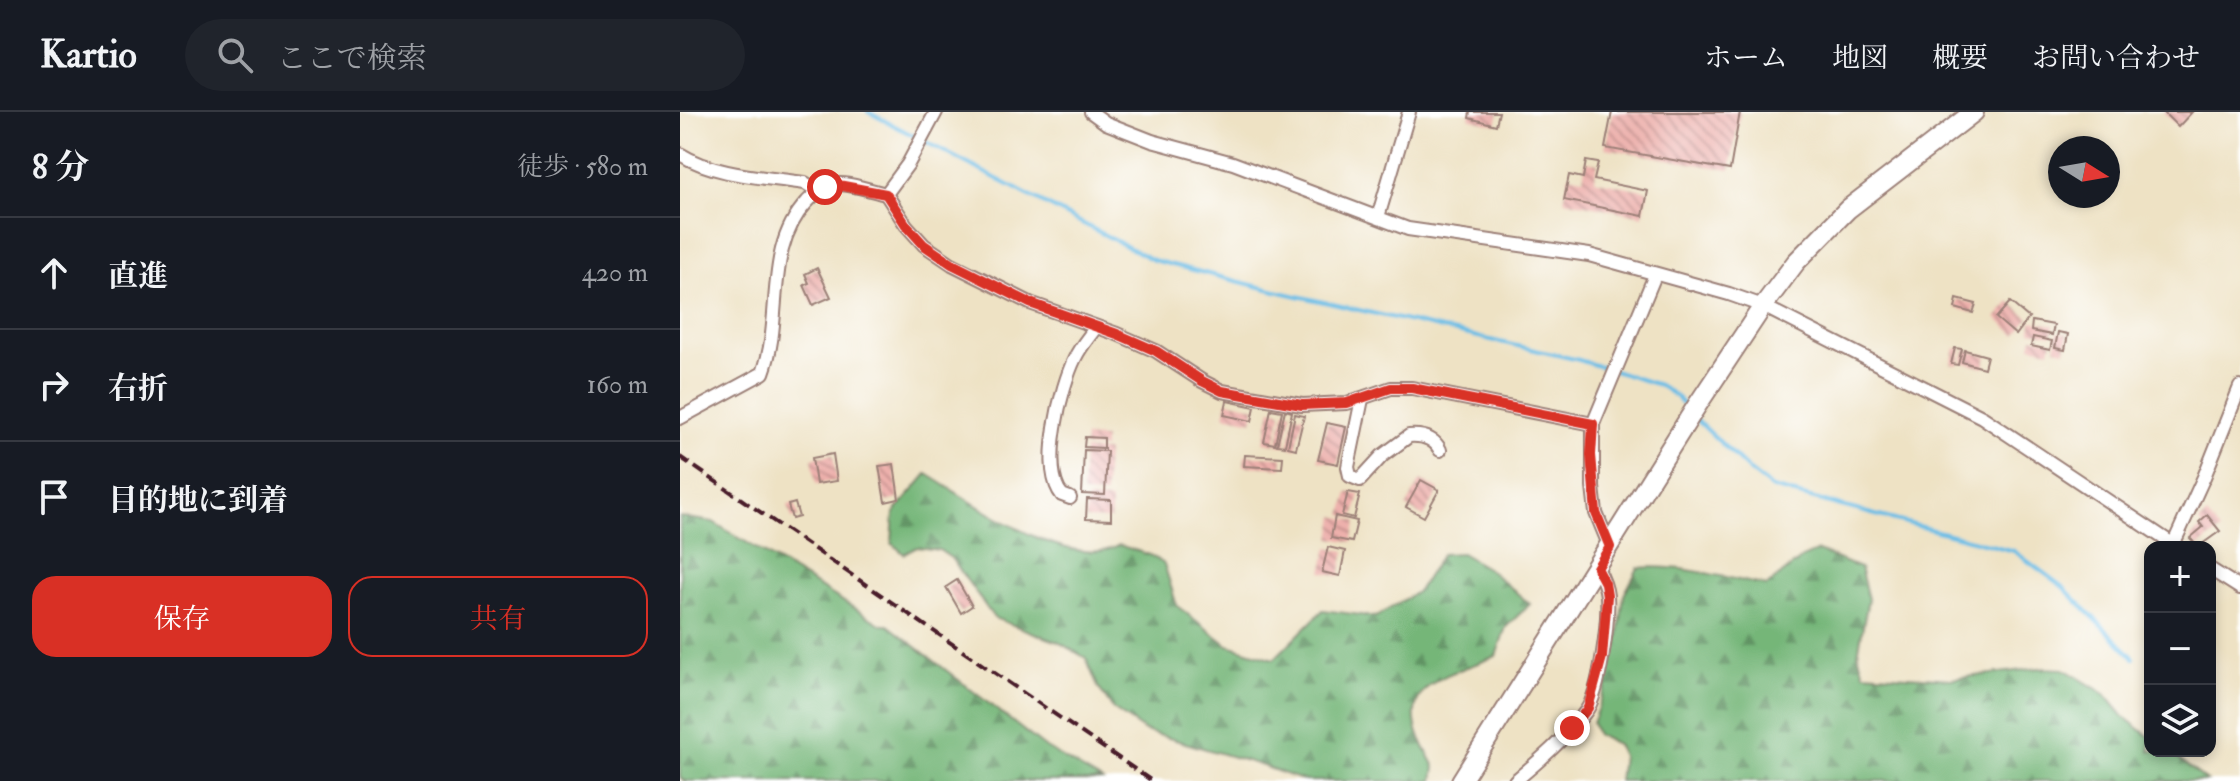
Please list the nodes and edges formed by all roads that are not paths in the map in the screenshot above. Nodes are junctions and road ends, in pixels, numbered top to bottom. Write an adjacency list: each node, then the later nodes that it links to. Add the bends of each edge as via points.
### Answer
1 (936, 112): 7 (street)
2 (1091, 112): 8 (street, via 1152,141 1233,163)
3 (1409, 112): 8 (street)
4 (1974, 112): 10 (street, via 1848,209 1796,262)
5 (680, 154): 6 (street, via 712,167 805,183)
6 (818, 191): 7 (street, via 833,184); 14 (street, via 788,228 763,373)
7 (886, 194): 11 (street, via 924,245 952,264 1030,303)
8 (1378, 217): 9 (street, via 1408,229 1589,255)
9 (1655, 275): 10 (street); 15 (street)
10 (1763, 306): 18 (street, via 1982,417); 20 (street)
11 (1096, 327): 13 (street, via 1156,351 1222,391 1302,405); 17 (street, via 1074,360 1053,438 1054,482)
12 (2240, 387): 19 (street)
13 (1362, 399): 15 (street, via 1391,388 1412,388); 16 (street, via 1350,476 1366,476 1409,436 1428,438)
14 (680, 418)
15 (1593, 424): 20 (street, via 1594,500)
16 (1440, 450)
17 (1070, 498)
18 (2168, 541)
19 (2177, 541)
20 (1610, 547): 21 (street)
21 (1597, 568): 24 (street); 25 (street, via 1605,583 1607,616 1588,708)
22 (2216, 573): 23 (street)
23 (2240, 588)
24 (1461, 781)
25 (1515, 781)

